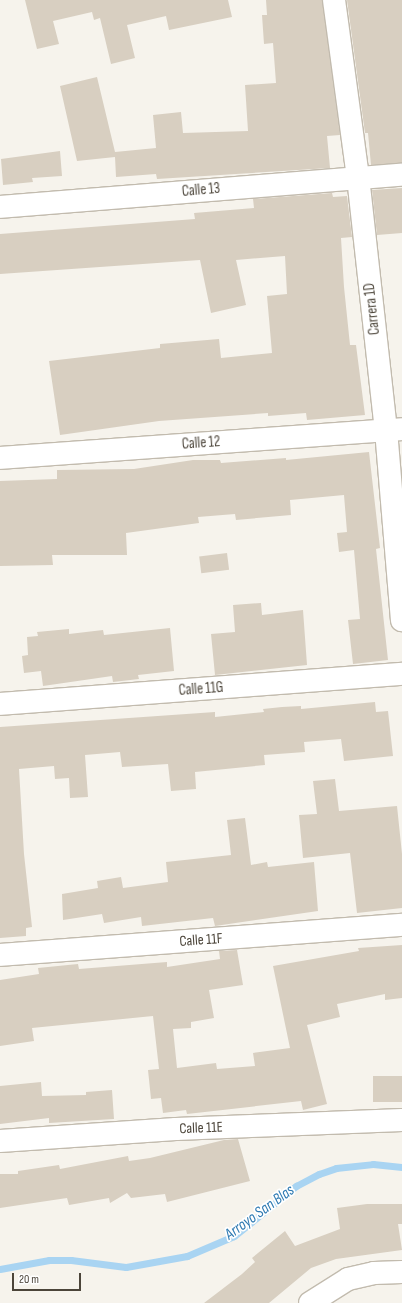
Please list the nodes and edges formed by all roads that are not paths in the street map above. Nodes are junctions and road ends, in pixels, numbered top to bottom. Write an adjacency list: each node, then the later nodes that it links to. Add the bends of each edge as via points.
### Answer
1 (334, 0): 3 (street, Carrera 1D)
2 (402, 176): 3 (street, Calle 13)
3 (358, 177): 4 (street, Calle 13); 5 (street, Carrera 1D)
4 (0, 207)
5 (394, 430): 6 (street, Calle 12); 7 (street, Carrera 1D)
6 (0, 458)
7 (402, 620)
8 (402, 674): 9 (street, Calle 11G)
9 (0, 704)
10 (402, 925): 11 (street, Calle 11F)
11 (0, 955)
12 (402, 1120): 13 (street, Calle 11E, via 176,1129)
13 (0, 1141)
14 (402, 1272): 15 (street, via 374,1273 348,1278)
15 (310, 1303)

